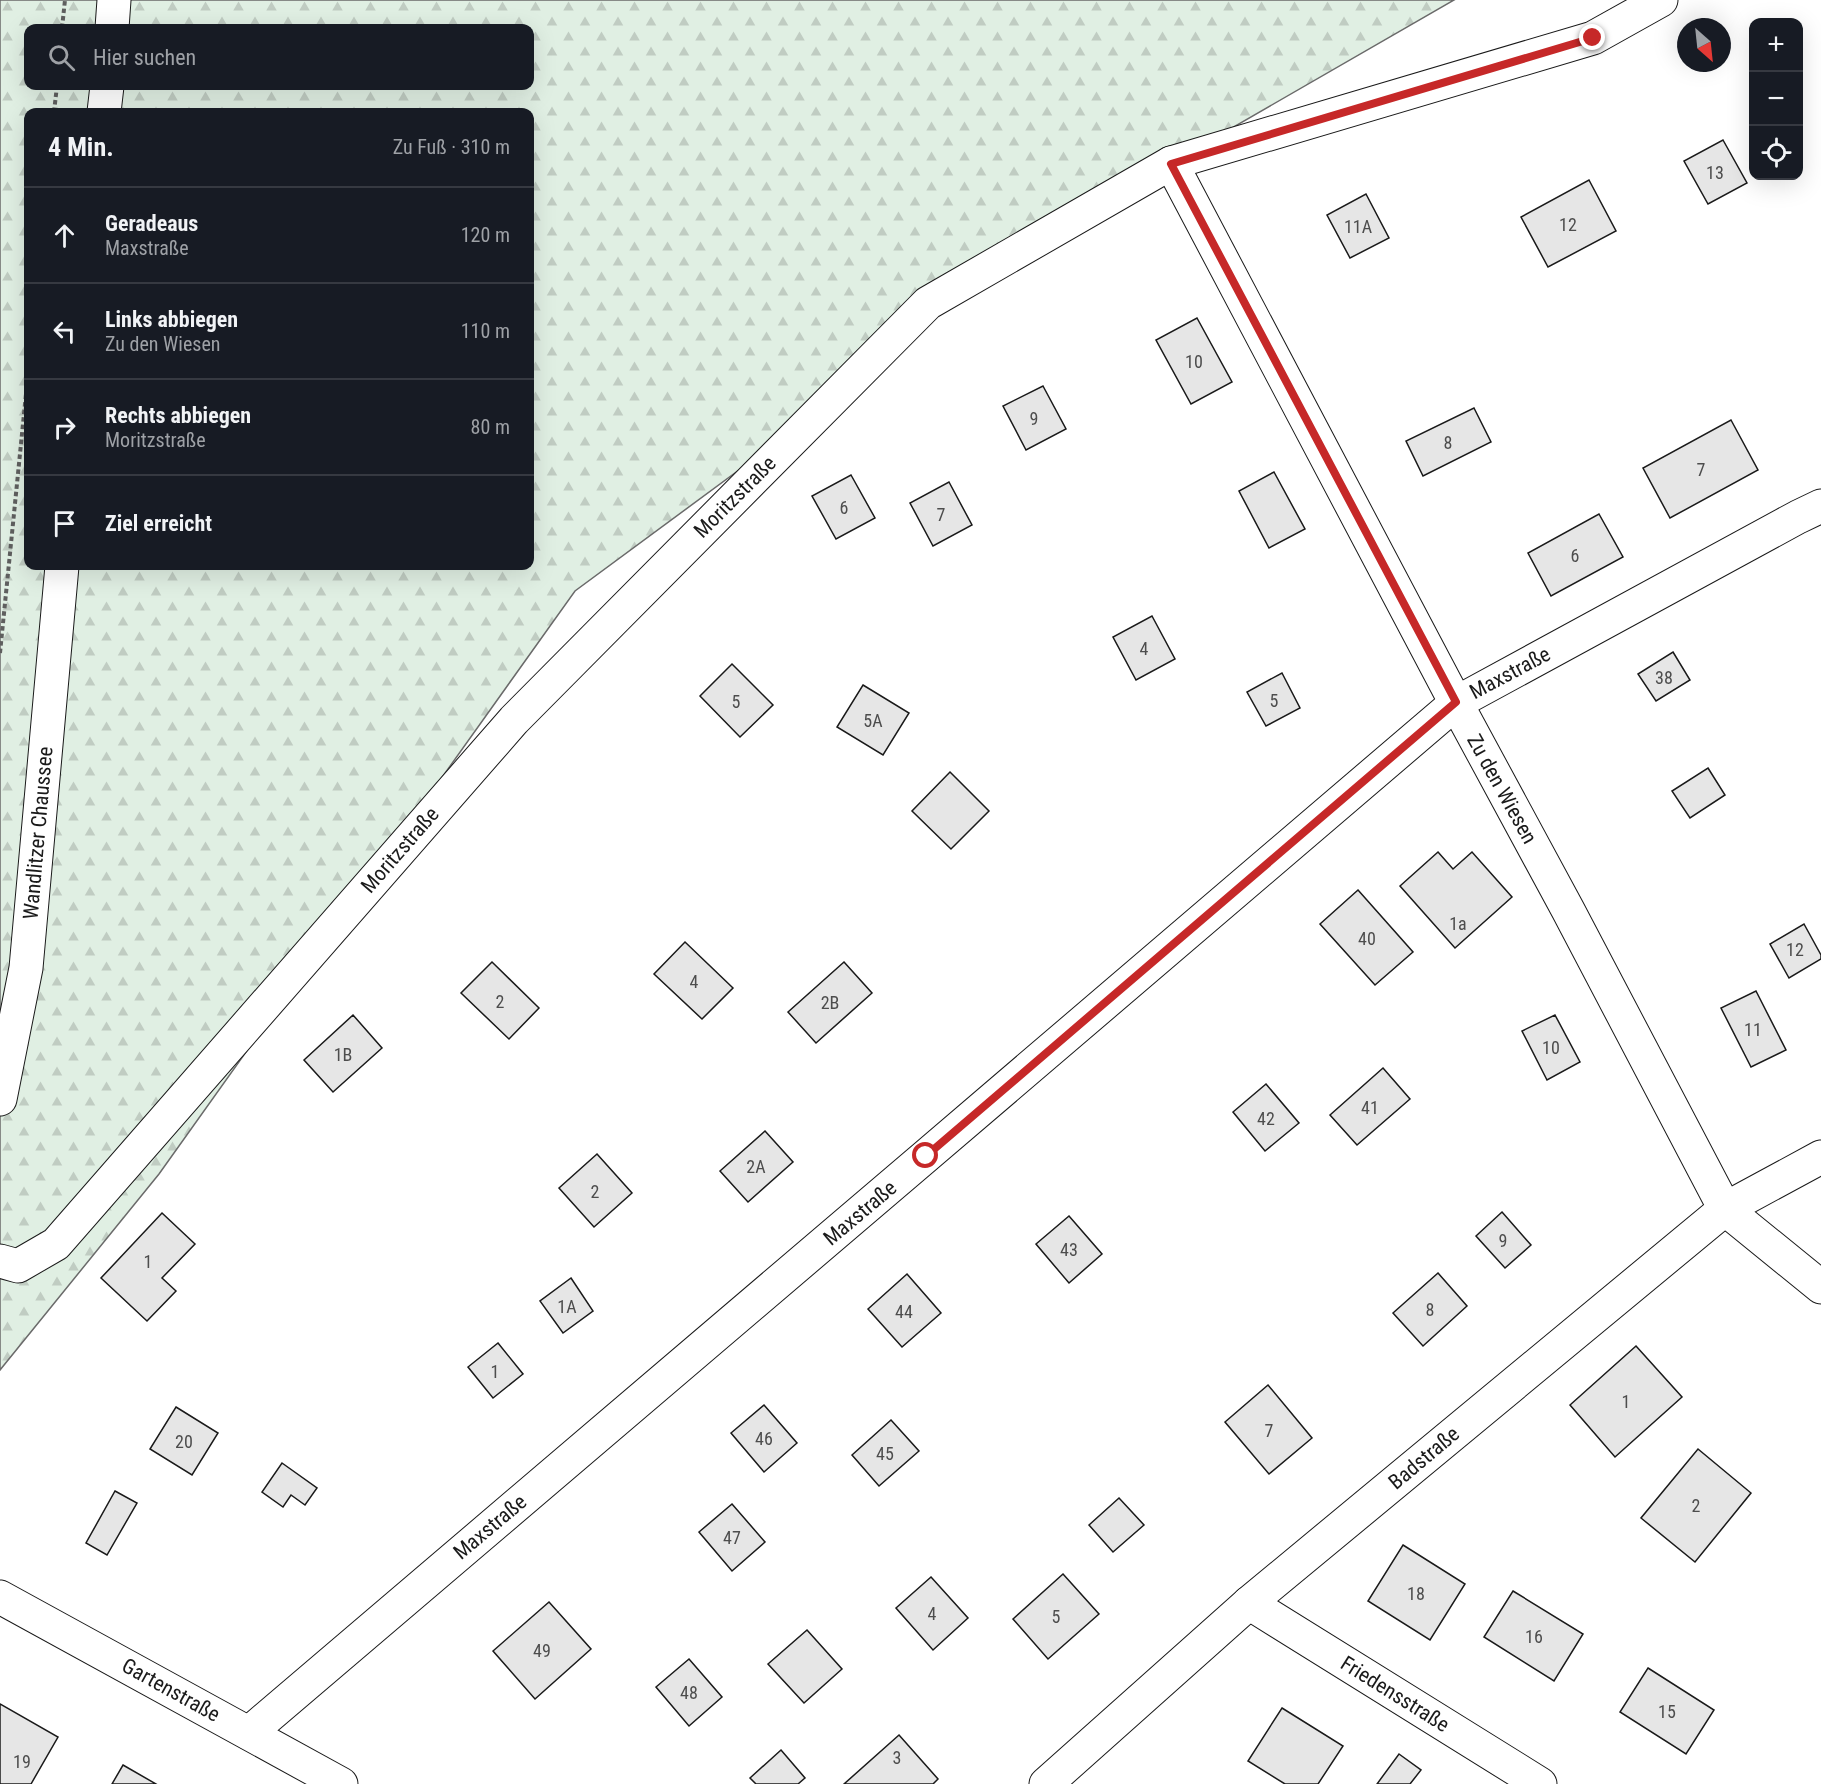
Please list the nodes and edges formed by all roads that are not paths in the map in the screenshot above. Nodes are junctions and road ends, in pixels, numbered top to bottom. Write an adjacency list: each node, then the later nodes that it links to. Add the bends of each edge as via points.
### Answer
1 (114, 0): 3 (street)
2 (1661, 0): 6 (street, Moritzstraße, via 1593,38)
3 (112, 24)
4 (107, 90): 5 (street)
5 (104, 108)
6 (1171, 164): 9 (street, Zu den Wiesen); 13 (street, Moritzstraße, via 928,303 514,720 56,1244 18,1266)
7 (1821, 506): 9 (street, Maxstraße)
8 (63, 570): 10 (street, Wandlitzer Chaussee, via 26,968)
9 (1456, 702): 12 (street, Zu den Wiesen); 17 (street, Maxstraße)
10 (0, 1099)
11 (1821, 1157): 12 (street, Badstraße)
12 (1725, 1209): 14 (street, Zu den Wiesen); 16 (street, Badstraße)
13 (0, 1261)
14 (1821, 1287)
15 (0, 1597): 17 (street, Gartenstraße)
16 (1249, 1603): 19 (street, Badstraße); 20 (street, Friedensstraße)
17 (249, 1733): 18 (street, Gartenstraße)
18 (341, 1784)
19 (1046, 1784)
20 (1540, 1784)

